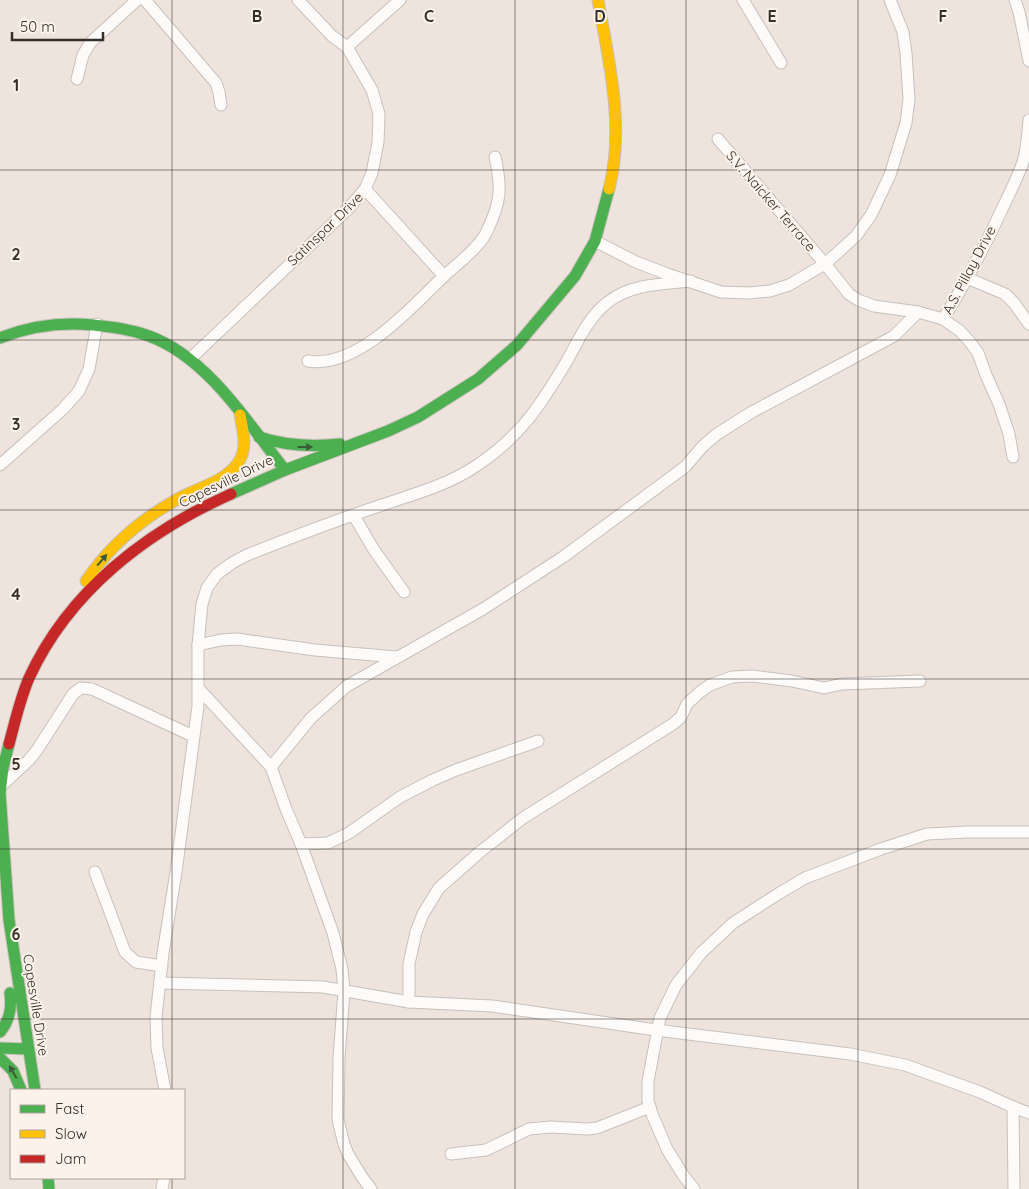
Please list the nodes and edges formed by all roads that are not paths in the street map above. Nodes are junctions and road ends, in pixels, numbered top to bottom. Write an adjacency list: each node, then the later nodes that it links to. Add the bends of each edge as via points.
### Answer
1 (137, 0): 12 (street, via 90,43 83,55)
2 (145, 0): 13 (street, via 216,83)
3 (298, 0): 9 (street, Satinspar Drive)
4 (400, 0): 9 (street)
5 (598, 0): 18 (street, Copesville Drive, via 610,59 616,139 610,188)
6 (742, 0): 11 (street)
7 (890, 0): 19 (street, via 903,32 906,53 909,99 906,123 894,166 871,215 856,236)
8 (1020, 5): 10 (street)
9 (347, 47): 17 (street, Satinspar Drive, via 372,90 379,114 378,142)
10 (1029, 62)
11 (781, 63)
12 (77, 80)
13 (221, 105)
14 (1029, 120): 21 (street, A.S. Pillay Drive, via 1022,162)
15 (718, 139): 19 (street, S.V. Naicker Terrace)
16 (495, 157): 20 (street, via 500,190 486,233 471,252)
17 (365, 189): 20 (street); 28 (street, Satinspar Drive, via 335,222)
18 (595, 241): 22 (street, via 636,262); 32 (street, Copesville Drive, via 575,276 548,310 517,345 478,379 418,417)
19 (825, 264): 22 (street, via 770,291 721,292); 23 (street, A.S. Pillay Drive, via 849,294 858,300 874,306)
20 (444, 276): 29 (street, via 410,310 366,345 328,362)
21 (967, 278): 24 (street, A.S. Pillay Drive); 26 (street, via 1005,294)
22 (691, 281): 36 (street, via 637,288 608,302 578,340 535,413 508,441 449,481)
23 (918, 312): 24 (street, A.S. Pillay Drive); 40 (street, via 894,336 717,434 685,467 563,557 483,609)
24 (943, 320): 33 (street, via 960,331 978,353 999,404)
25 (97, 324): 27 (street, via 46,325); 28 (street, via 148,335); 34 (street, via 88,369 79,391)
26 (1029, 324)
27 (0, 338)
28 (190, 359): 30 (street)
29 (308, 361)
30 (240, 412): 31 (street); 38 (street, one-way to 30, via 88,577 128,534 176,499 234,469 244,447)
31 (258, 436): 32 (street, one-way to 32, via 274,443 304,447); 35 (street)
32 (360, 443): 35 (street, Copesville Drive)
33 (1013, 457)
34 (0, 465)
35 (284, 470): 38 (street, Copesville Drive, via 202,507 163,530 104,574)
36 (354, 516): 37 (street); 39 (street, via 247,555 217,574 207,588 202,604)
37 (404, 592)
38 (78, 602): 46 (street, Copesville Drive, via 50,640 29,678 10,739)
39 (198, 645): 40 (street, via 237,639); 42 (street)
40 (396, 657): 45 (street, via 346,686 293,738)
41 (920, 681): 54 (street, via 842,684 824,688 752,676 732,677 710,685 687,704 673,724 523,818 439,888 416,932 409,964)
42 (199, 689): 43 (street); 45 (street)
43 (193, 736): 46 (street, via 92,689 81,688 73,694 29,760); 51 (street)
44 (538, 741): 48 (street, via 433,780 328,843)
45 (271, 767): 48 (street)
46 (1, 786): 50 (street, Copesville Drive)
47 (1029, 832): 55 (street, via 927,834 805,878 749,912 701,953 676,985)
48 (302, 844): 53 (street, via 339,952)
49 (95, 872): 51 (street, via 125,952 136,962)
50 (9, 920): 56 (street, via 7,947 11,1012); 58 (street, Copesville Drive)
51 (162, 966): 52 (street)
52 (160, 983): 53 (street, via 323,987); 62 (street, via 156,1035)
53 (344, 991): 54 (street); 67 (street, via 338,1120 348,1154)
54 (409, 1002): 55 (street, via 492,1006)
55 (656, 1030): 63 (street, via 648,1081); 64 (street, via 878,1059 905,1065)
56 (0, 1032)
57 (0, 1048): 58 (street)
58 (28, 1049): 61 (street, Copesville Drive)
59 (0, 1058): 60 (street, one-way to 59, via 13,1071)
60 (21, 1089)
61 (34, 1089)
62 (165, 1089)
63 (650, 1107): 66 (street, via 596,1128 529,1129 486,1150); 68 (street, via 667,1149)
64 (1013, 1107): 65 (street); 69 (street)
65 (1029, 1112)
66 (451, 1154)
67 (371, 1189)
68 (694, 1189)
69 (1014, 1189)

